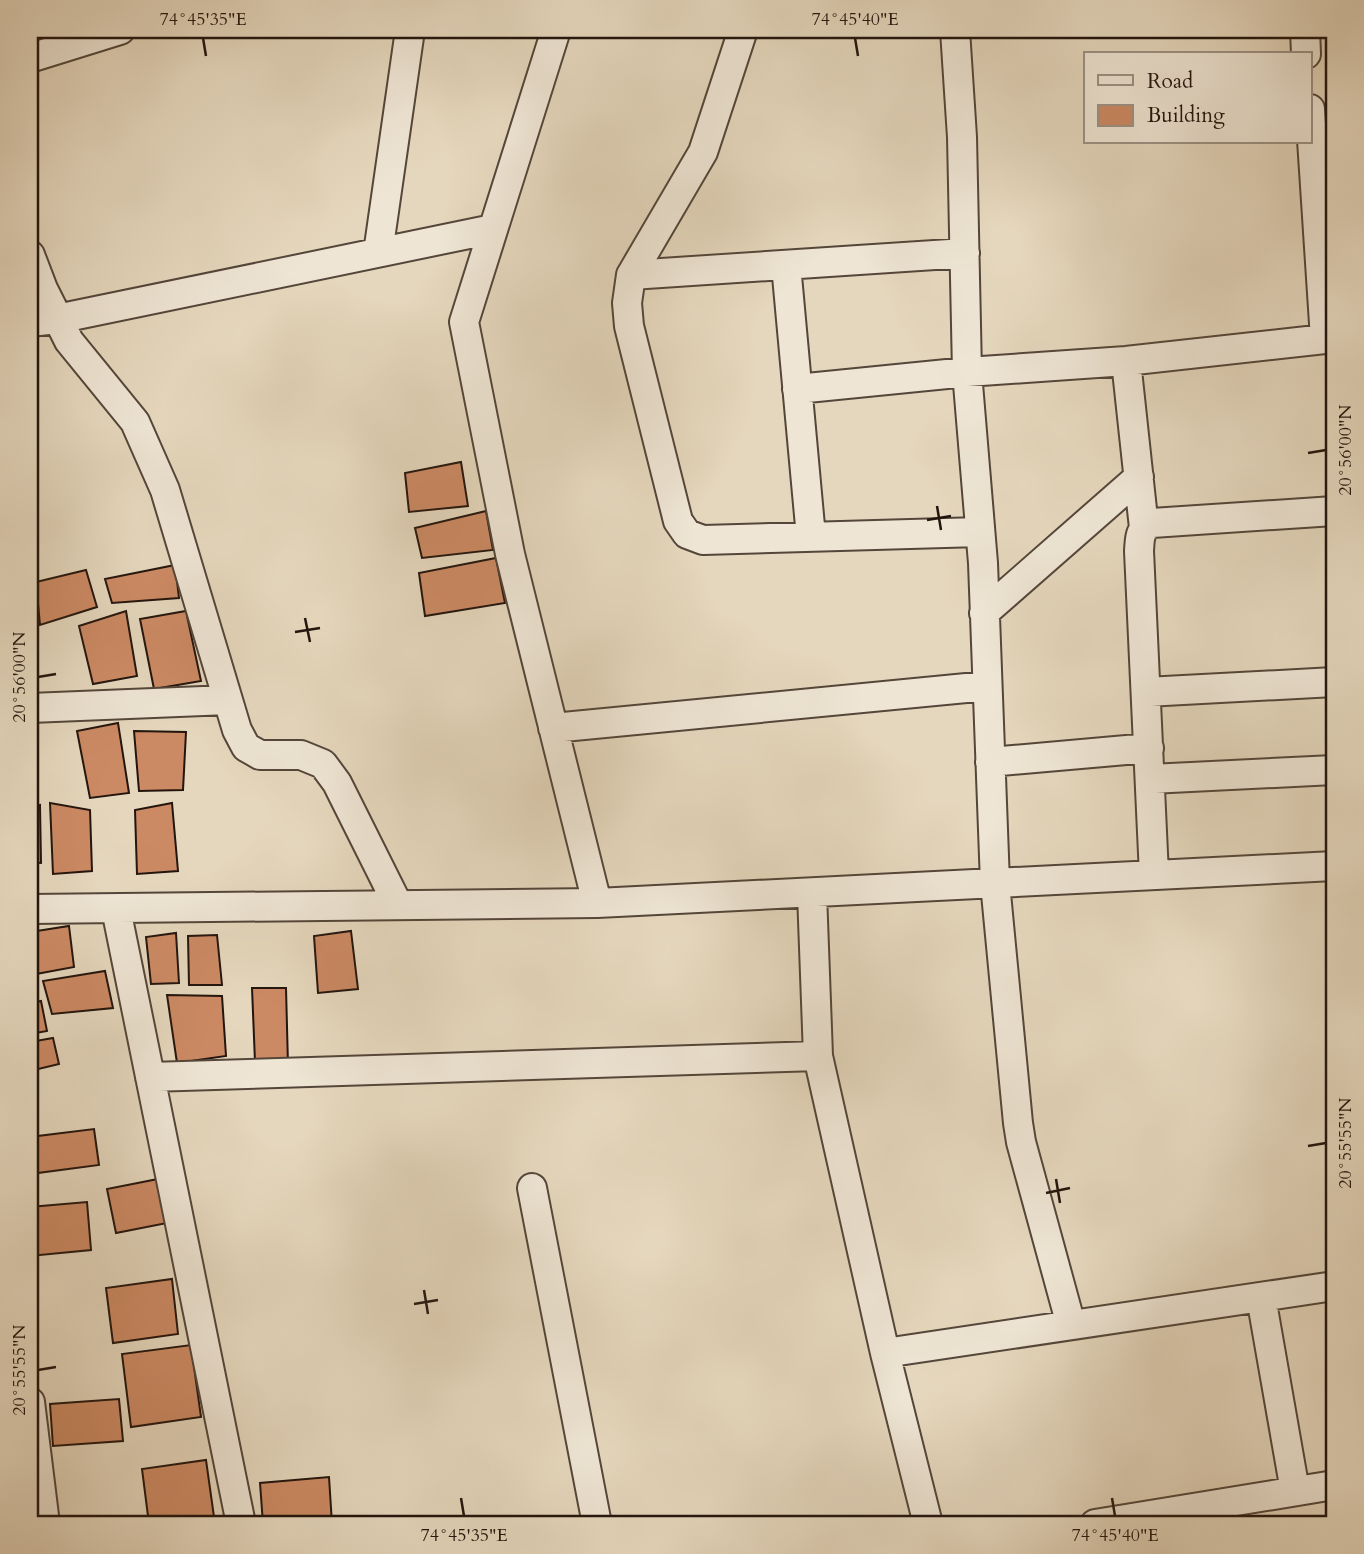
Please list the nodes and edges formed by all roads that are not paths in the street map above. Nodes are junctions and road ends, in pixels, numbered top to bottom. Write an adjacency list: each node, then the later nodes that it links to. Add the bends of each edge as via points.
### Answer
1 (120, 30): 8 (street)
2 (410, 30): 11 (street)
3 (556, 30): 10 (street)
4 (743, 30): 15 (street, via 703,152)
5 (955, 30): 12 (street)
6 (1305, 30): 7 (street)
7 (1306, 52)
8 (30, 58)
9 (1312, 132): 17 (street)
10 (493, 229): 11 (street); 32 (street, via 464,322 510,554)
11 (378, 253): 16 (street)
12 (965, 253): 14 (street); 19 (street)
13 (30, 255): 16 (street)
14 (786, 265): 15 (street); 20 (street)
15 (631, 275): 25 (street, via 629,326 678,520 687,534 703,540)
16 (43, 320): 30 (street, via 69,341 135,422 165,490)
17 (1330, 339): 18 (street)
18 (1126, 361): 19 (street); 21 (street)
19 (967, 372): 20 (street); 24 (street)
20 (797, 389): 25 (street)
21 (1139, 477): 23 (street); 26 (street)
22 (1334, 511): 23 (street, via 1152,523)
23 (1144, 528): 29 (street, via 1139,551)
24 (980, 532): 25 (street); 26 (street)
25 (811, 537)
26 (984, 613): 28 (street)
27 (1334, 682): 29 (street)
28 (987, 686): 32 (street); 34 (street)
29 (1146, 692): 33 (street)
30 (228, 700): 31 (street); 42 (street, via 246,747 260,755 301,755 323,764)
31 (30, 708)
32 (553, 728): 41 (street)
33 (1149, 747): 34 (street); 36 (street)
34 (990, 762): 39 (street)
35 (1334, 770): 36 (street)
36 (1150, 779): 38 (street)
37 (1334, 866): 38 (street)
38 (1154, 875): 39 (street)
39 (995, 884): 40 (street); 50 (street, via 1021,1142)
40 (812, 893): 41 (street); 45 (street)
41 (597, 903): 42 (street)
42 (398, 905): 44 (street)
43 (30, 909): 44 (street)
44 (116, 909): 46 (street)
45 (818, 1056): 46 (street); 51 (street)
46 (150, 1077): 58 (street)
47 (533, 1188): 59 (street)
48 (1334, 1286): 49 (street)
49 (1261, 1297): 50 (street); 55 (street)
50 (1071, 1325): 51 (street)
51 (885, 1353): 60 (street)
52 (30, 1402): 53 (street)
53 (33, 1453): 57 (street)
54 (1334, 1485): 55 (street)
55 (1295, 1491): 56 (street)
56 (1109, 1523)
57 (45, 1524)
58 (240, 1524)
59 (597, 1524)
60 (928, 1524)

